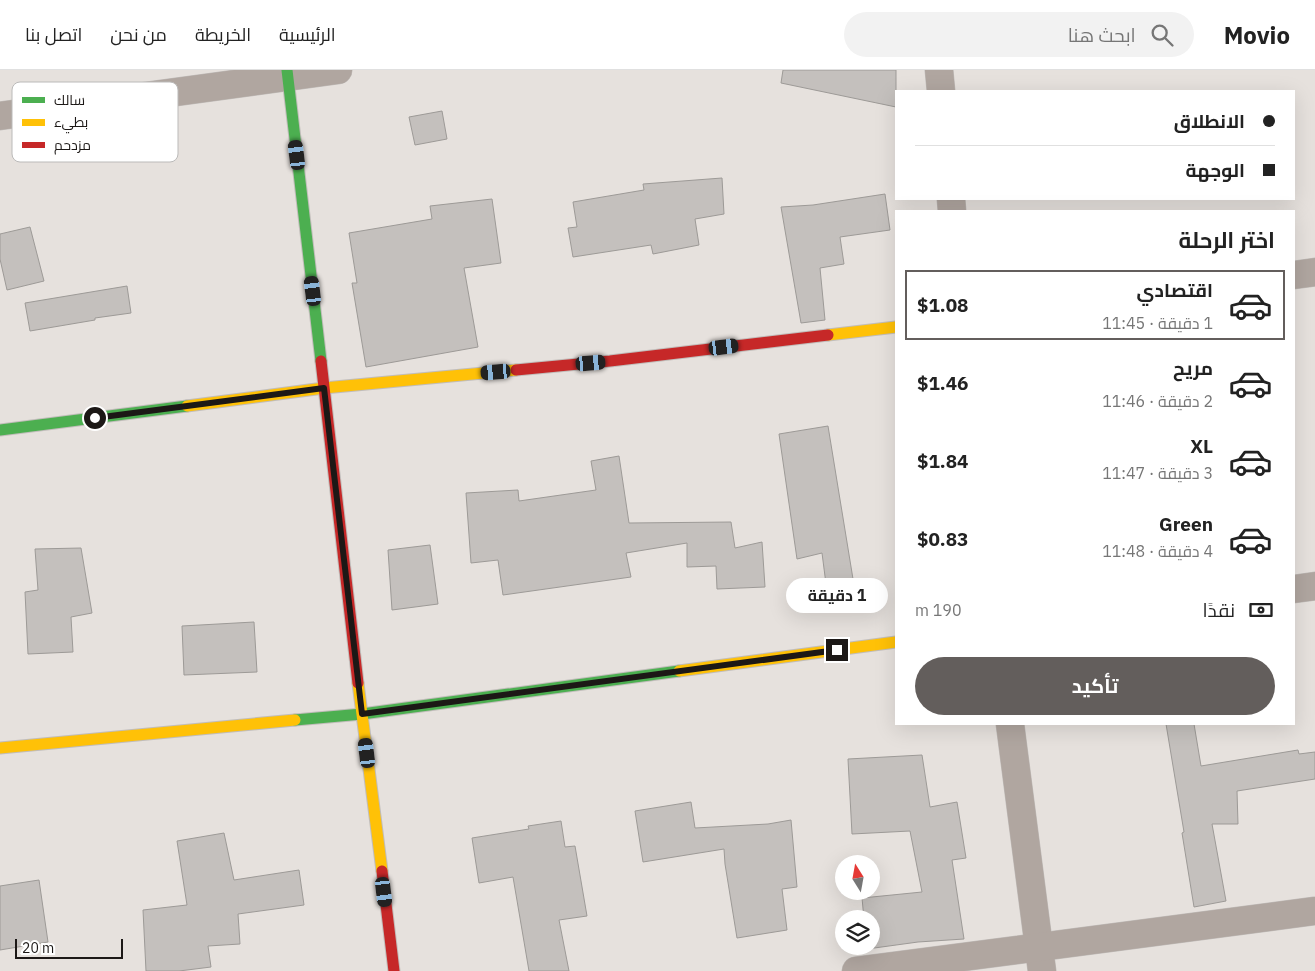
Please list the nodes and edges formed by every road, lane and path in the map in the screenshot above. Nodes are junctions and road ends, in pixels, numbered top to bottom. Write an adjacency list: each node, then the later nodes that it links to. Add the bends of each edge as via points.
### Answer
1 (338, 70): 3 (street)
2 (939, 70): 5 (street)
3 (287, 74): 4 (street); 9 (street)
4 (178, 90)
5 (941, 90)
6 (1315, 272): 7 (street)
7 (1295, 275)
8 (895, 327): 9 (street, via 610,361)
9 (324, 388): 10 (street); 14 (street)
10 (0, 430)
11 (1315, 586): 12 (street)
12 (1295, 589)
13 (895, 642): 14 (street)
14 (362, 714): 16 (street); 19 (street)
15 (1010, 725): 18 (street)
16 (0, 748)
17 (1315, 911): 18 (street)
18 (1041, 959): 20 (street)
19 (394, 971)
20 (856, 971)

